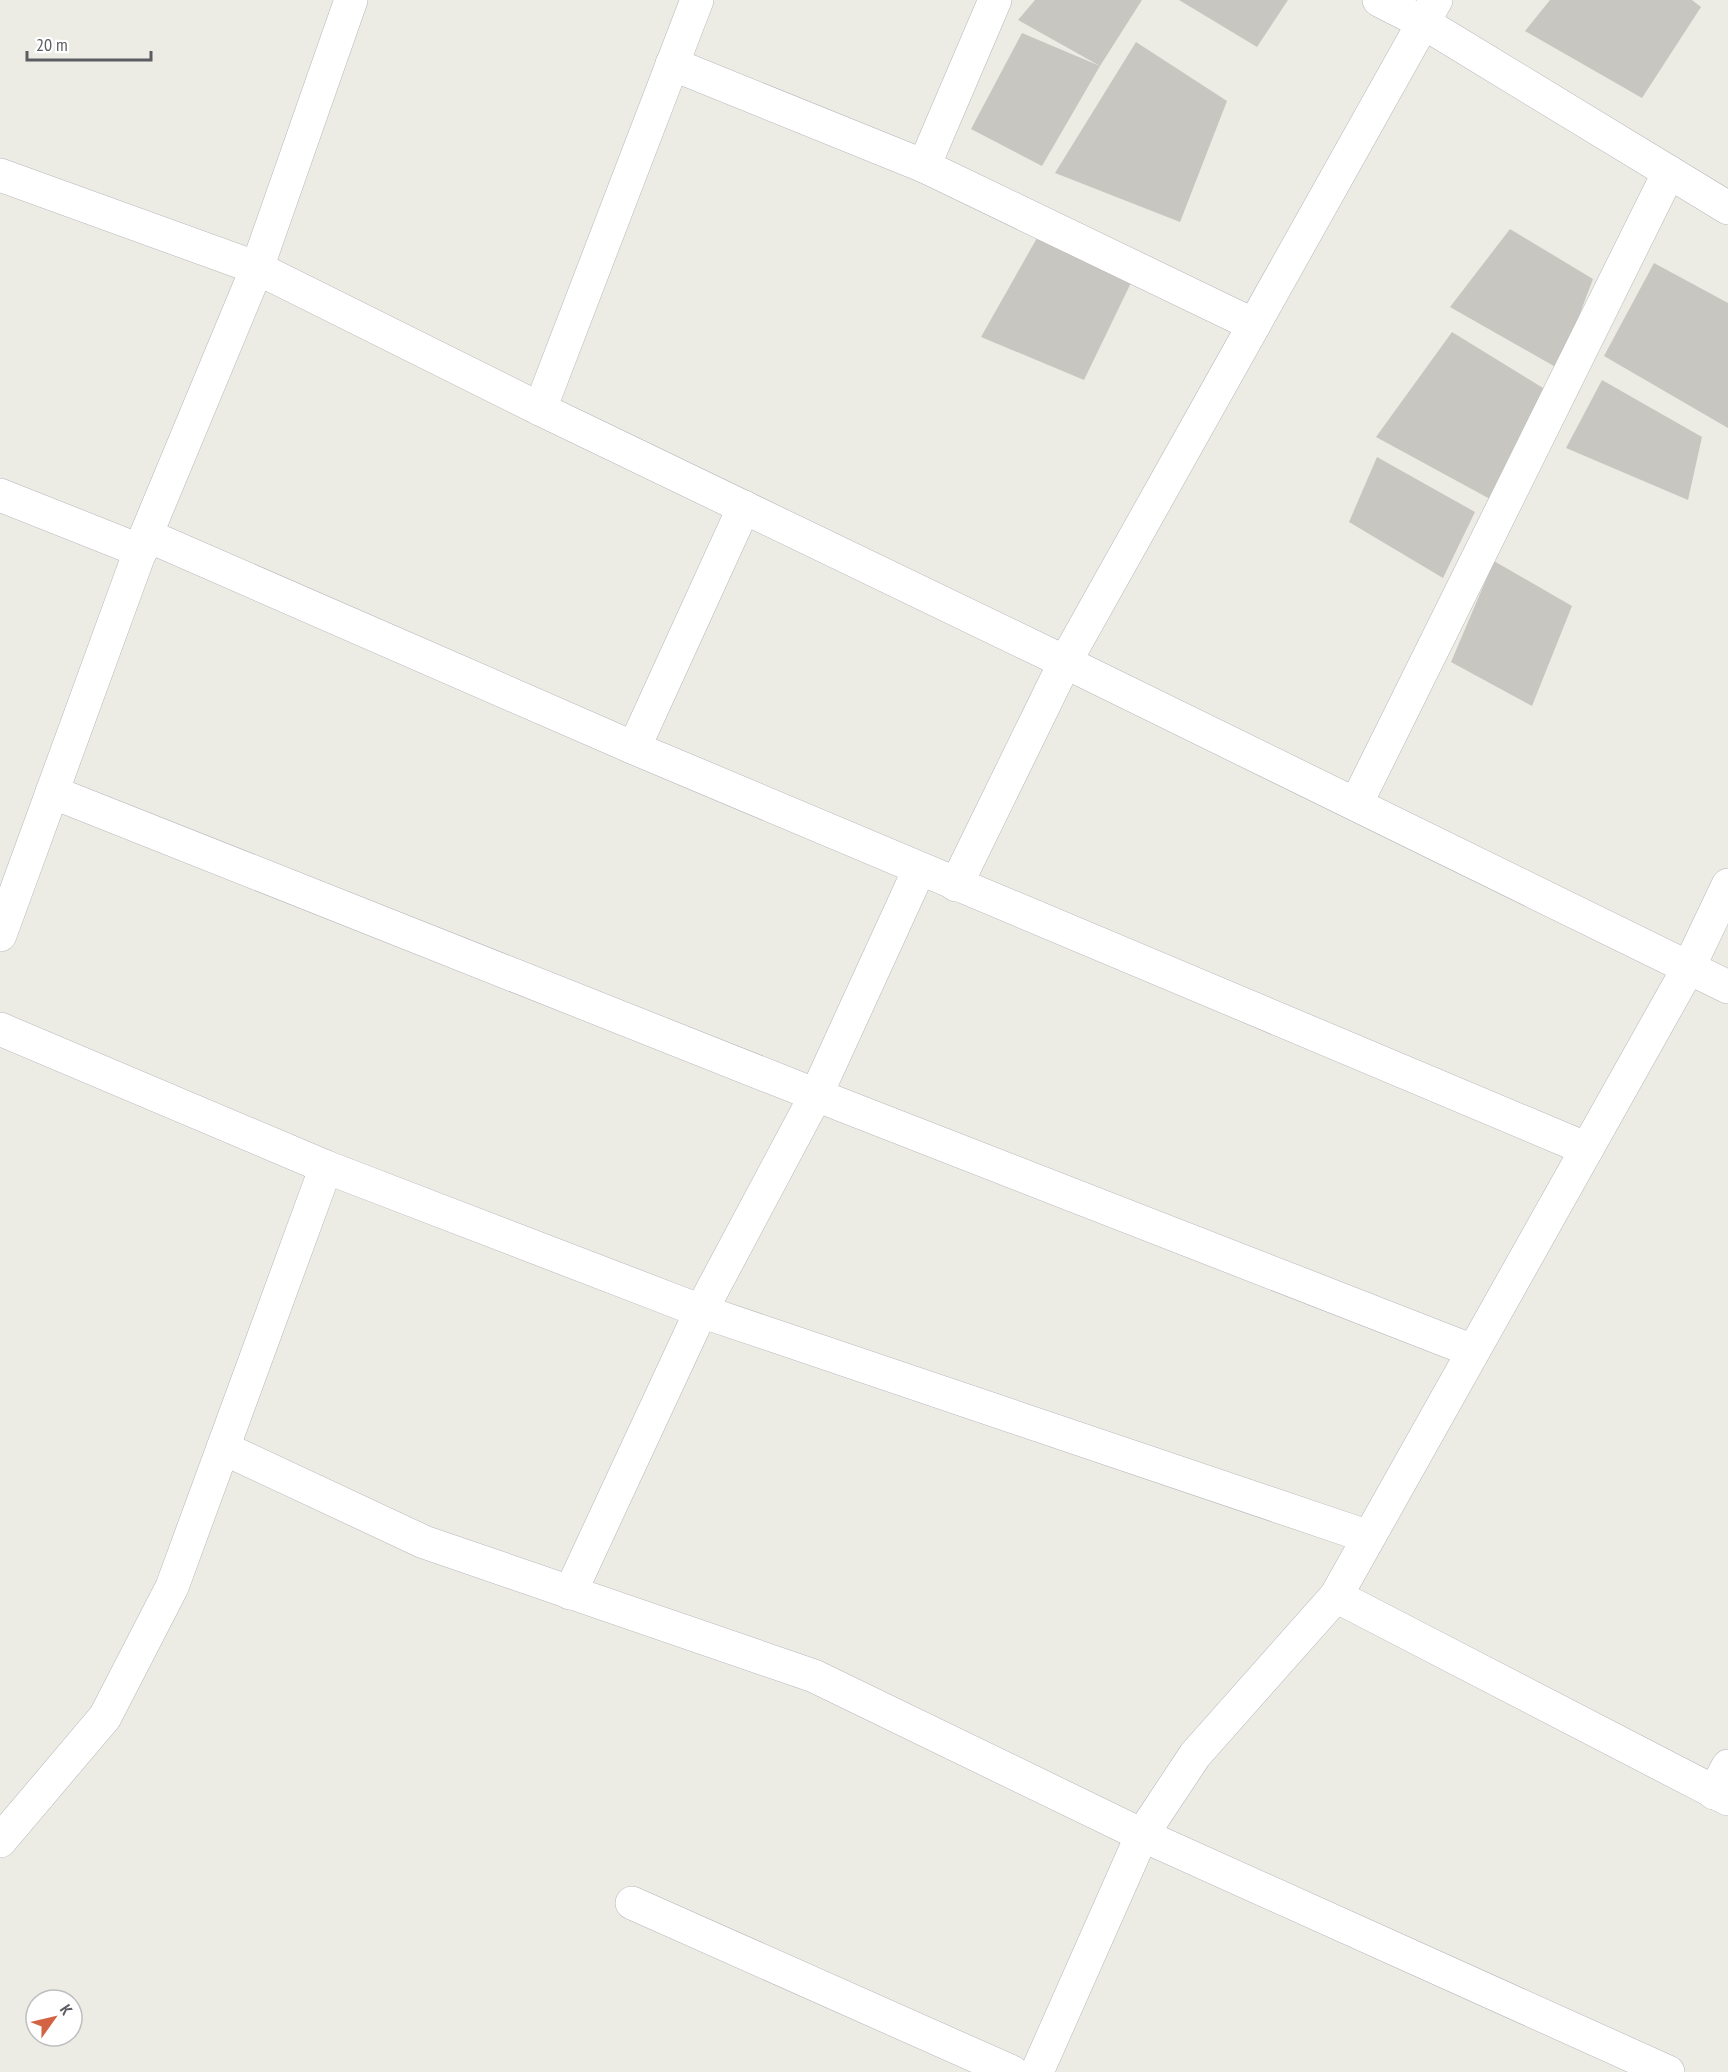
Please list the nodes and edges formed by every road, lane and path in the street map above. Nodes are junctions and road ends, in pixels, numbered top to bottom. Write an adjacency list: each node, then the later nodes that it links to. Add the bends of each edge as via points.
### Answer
1 (351, 0): 11 (street)
2 (696, 0): 6 (street)
3 (995, 0): 7 (street)
4 (1379, 0): 5 (street)
5 (1430, 12): 8 (street); 12 (street)
6 (672, 64): 7 (street); 13 (street)
7 (924, 166): 12 (street)
8 (1669, 172): 10 (street); 20 (street)
9 (0, 175): 11 (street)
10 (1728, 208)
11 (257, 268): 13 (street); 16 (street)
12 (1254, 325): 17 (street)
13 (540, 409): 15 (street)
14 (0, 495): 16 (street)
15 (744, 507): 17 (street); 18 (street)
16 (143, 543): 18 (street); 19 (street)
17 (1065, 662): 20 (street); 22 (street)
18 (634, 748): 21 (street)
19 (52, 792): 24 (street); 28 (street)
20 (1356, 804): 25 (street)
21 (919, 870): 22 (street); 28 (street)
22 (956, 885): 29 (street)
23 (1728, 885): 25 (street)
24 (3, 920)
25 (1689, 967): 26 (street); 29 (street)
26 (1728, 987)
27 (0, 1029): 30 (street)
28 (816, 1095): 31 (street); 32 (street)
29 (1587, 1149): 32 (street)
30 (326, 1167): 31 (street); 33 (street)
31 (701, 1311): 34 (street); 35 (street)
32 (1473, 1351): 34 (street)
33 (223, 1448): 35 (street, via 424,1542); 39 (street, via 172,1587 105,1717)
34 (1369, 1537): 36 (street)
35 (570, 1593): 38 (street, via 814,1676)
36 (1336, 1596): 37 (street); 38 (street, via 1195,1755)
37 (1723, 1786)
38 (1142, 1835): 42 (street); 43 (street)
39 (0, 1841)
40 (632, 1903): 41 (street)
41 (1012, 2072)
42 (1037, 2072)
43 (1668, 2072)

